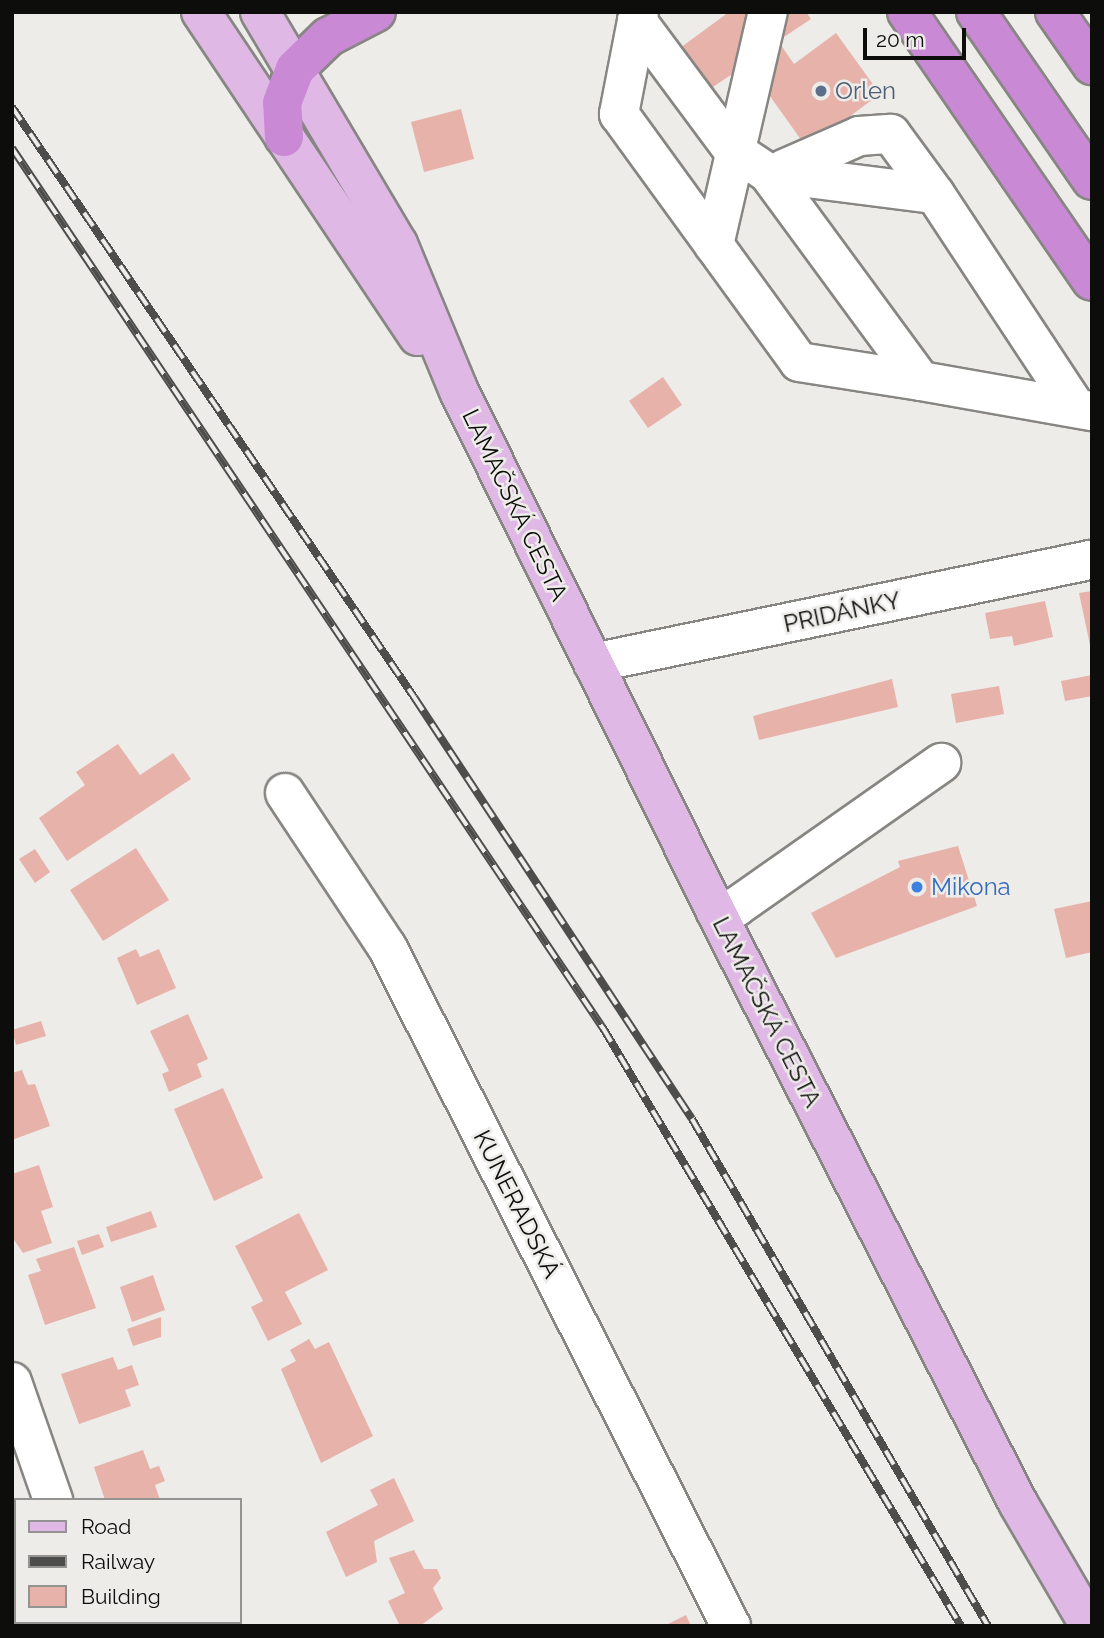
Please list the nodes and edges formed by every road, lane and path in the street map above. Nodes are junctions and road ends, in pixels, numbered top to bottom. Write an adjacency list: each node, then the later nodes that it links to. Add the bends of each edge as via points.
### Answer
1 (201, 12): 11 (main road, LAMAČSKÁ CESTA)
2 (260, 12): 10 (main road, LAMAČSKÁ CESTA)
3 (376, 12): 10 (highway, via 328,37)
4 (768, 12): 12 (street)
5 (907, 12): 17 (highway)
6 (976, 12): 14 (highway)
7 (1055, 12): 9 (highway)
8 (638, 16): 12 (street); 16 (street, via 619,114)
9 (1092, 65)
10 (295, 69): 11 (highway, via 282,103); 19 (main road, LAMAČSKÁ CESTA, via 398,244)
11 (284, 137): 19 (main road, LAMAČSKÁ CESTA)
12 (732, 149): 13 (street); 16 (street)
13 (768, 173): 15 (street); 15 (street, via 814,160 859,136 891,134); 18 (street)
14 (1092, 180)
15 (935, 194): 20 (street)
16 (714, 245): 18 (street, via 799,362)
17 (1092, 281)
18 (921, 382): 20 (street)
19 (459, 391): 22 (main road, LAMAČSKÁ CESTA)
20 (1084, 408)
21 (1090, 560): 22 (street, PRIDÁNKY)
22 (593, 663): 25 (main road, LAMAČSKÁ CESTA)
23 (941, 763): 25 (street, via 736,906)
24 (285, 793): 28 (street, KUNERADSKÁ, via 387,947)
25 (716, 912): 29 (main road, LAMAČSKÁ CESTA, via 1012,1490)
26 (12, 1382): 27 (street)
27 (53, 1498)
28 (731, 1626)
29 (1090, 1626)

